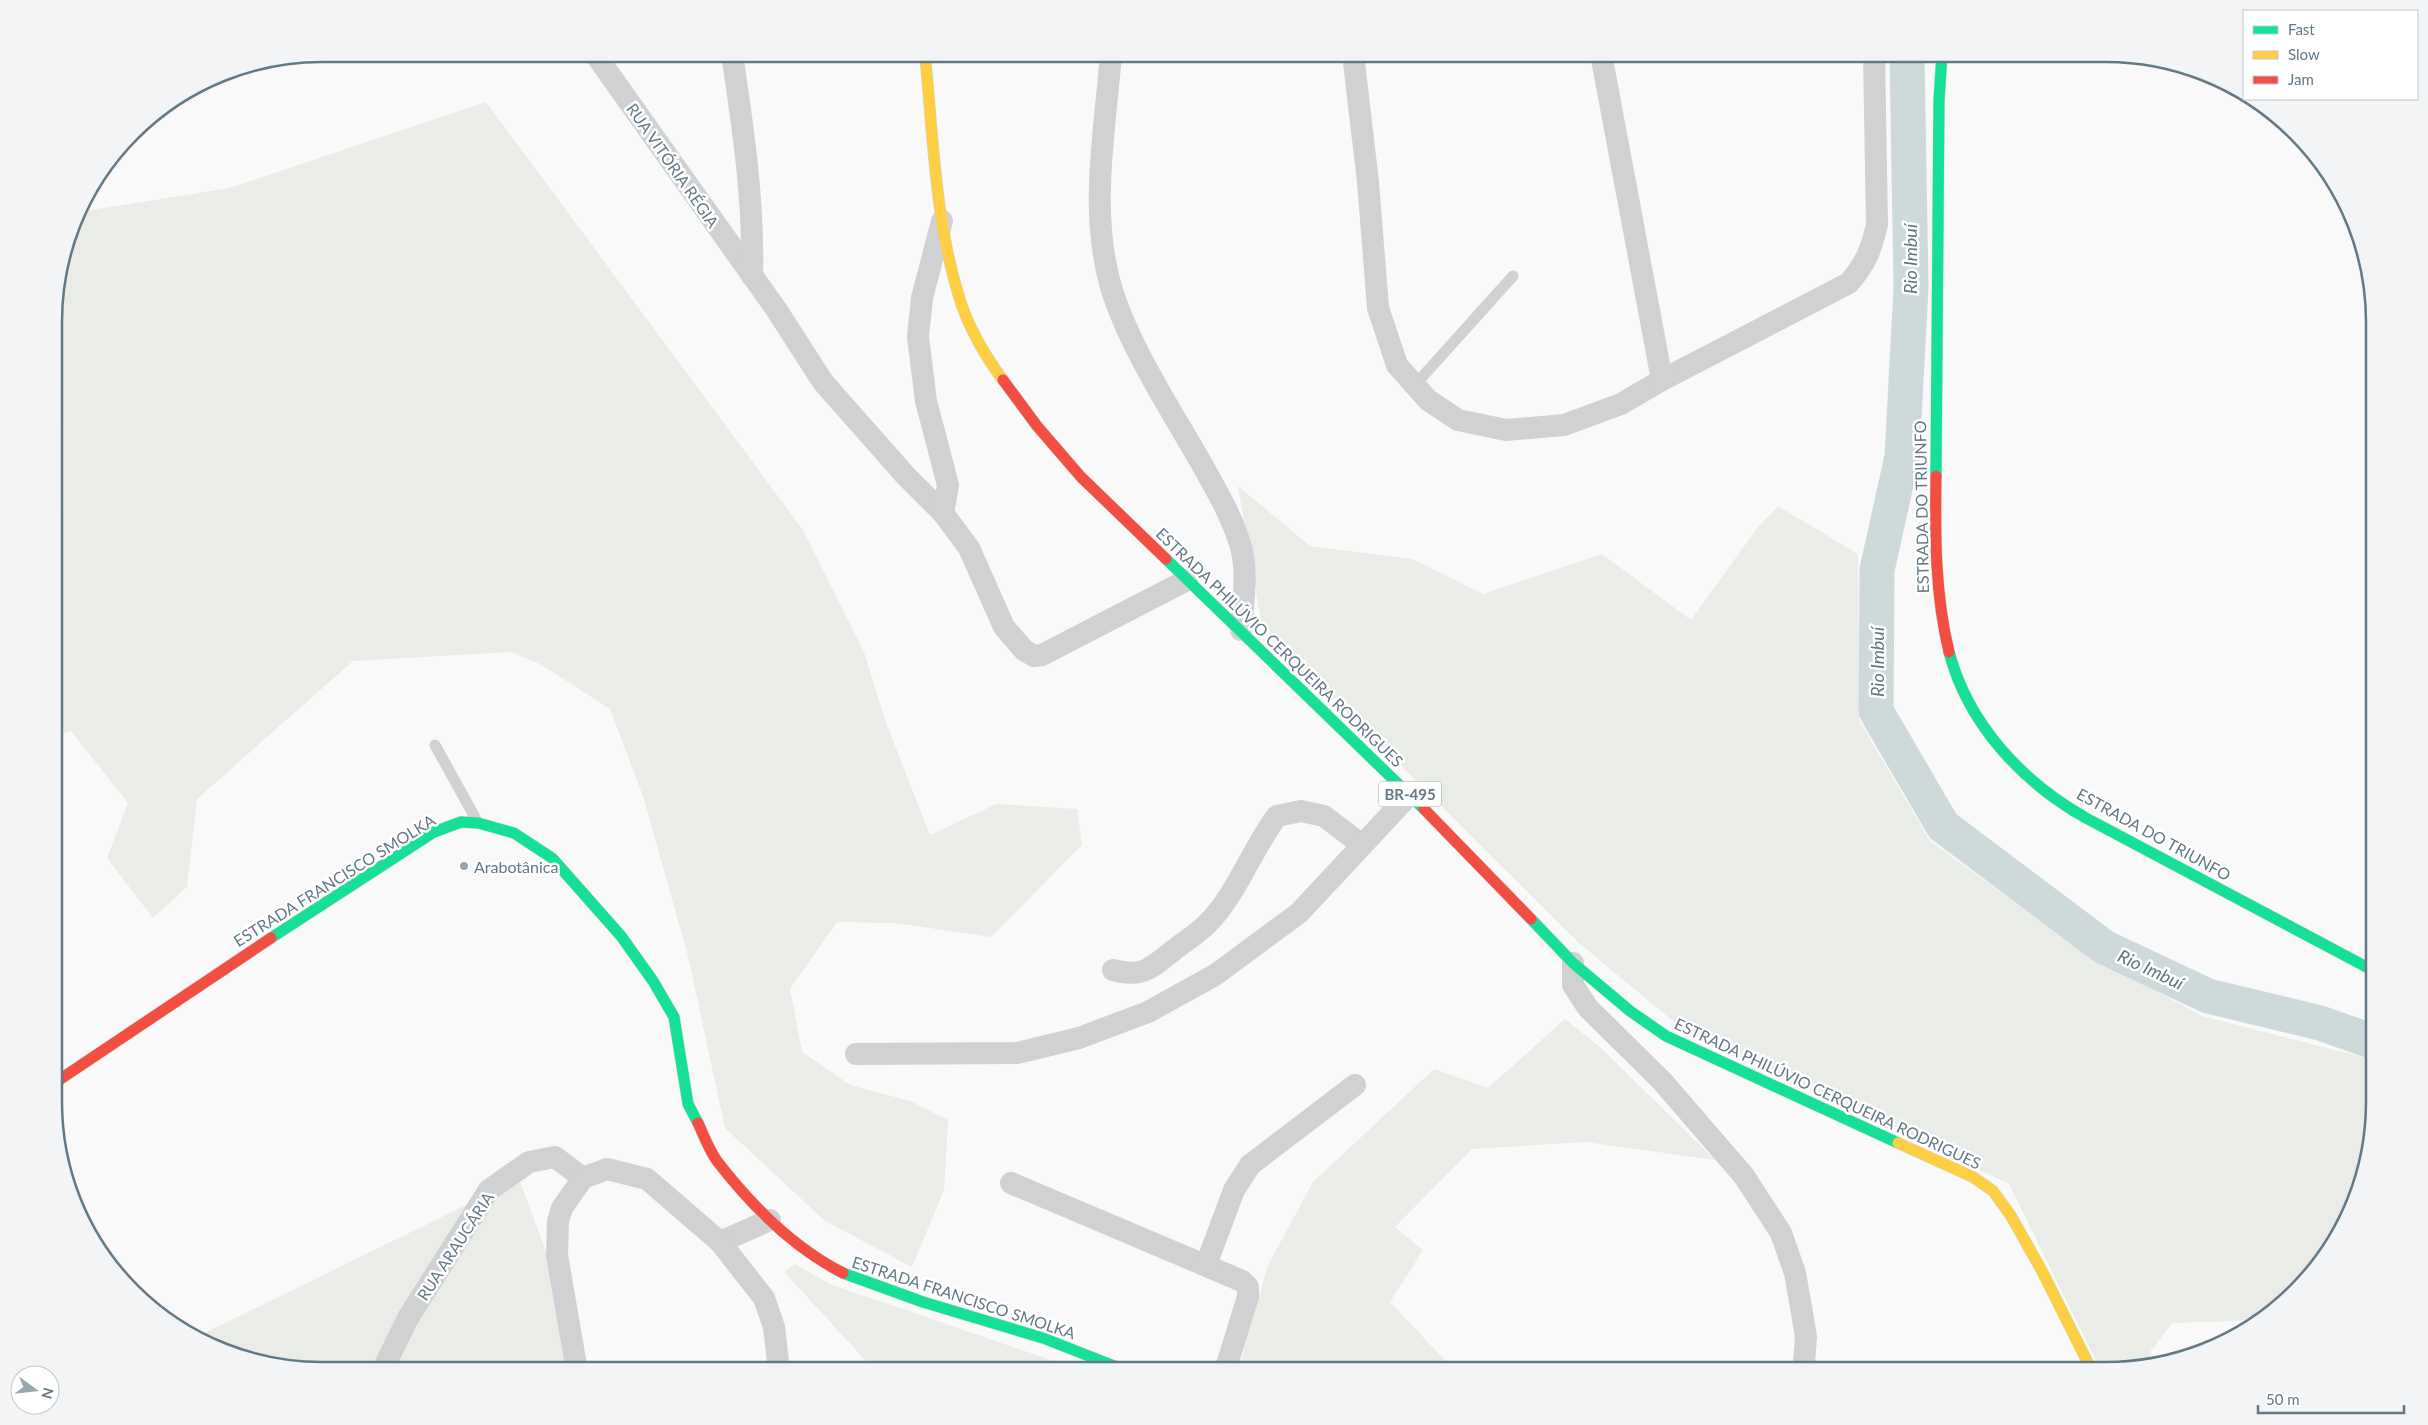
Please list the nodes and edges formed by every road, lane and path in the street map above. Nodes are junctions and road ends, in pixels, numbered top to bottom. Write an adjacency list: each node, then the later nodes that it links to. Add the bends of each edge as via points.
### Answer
1 (601, 62): 10 (street, RUA VITÓRIA RÉGIA)
2 (733, 62): 10 (street, via 749,171 754,233)
3 (926, 62): 9 (street, ESTRADA PHILÚVIO CERQUEIRA RODRIGUES / BR-495)
4 (1110, 62): 16 (street, via 1098,206 1102,249 1125,326 1222,500 1241,548 1245,574)
5 (1354, 62): 13 (street, via 1378,308 1397,365)
6 (1602, 62): 12 (street)
7 (1874, 62): 12 (street, via 1877,225 1864,265 1849,282)
8 (1941, 62): 22 (street, ESTRADA DO TRIUNFO, via 1935,534 1938,603 1949,652 1964,693 1986,728 2015,763 2046,792 2102,826)
9 (942, 221): 14 (street, via 922,298 918,337 926,401 948,486); 15 (street, ESTRADA PHILÚVIO CERQUEIRA RODRIGUES / BR-495, via 962,304 990,362 1080,477)
10 (752, 276): 14 (street, RUA VITÓRIA RÉGIA, via 823,382)
11 (1513, 276): 13 (lane)
12 (1662, 380): 13 (street, via 1622,404 1564,425 1506,430 1458,420 1428,400)
13 (1414, 386)
14 (943, 513): 15 (street, RUA VITÓRIA RÉGIA, via 969,548 1004,627 1024,650 1034,656 1042,655)
15 (1187, 580): 16 (street, ESTRADA PHILÚVIO CERQUEIRA RODRIGUES / BR-495)
16 (1242, 630): 18 (street, ESTRADA PHILÚVIO CERQUEIRA RODRIGUES / BR-495)
17 (435, 745): 19 (lane)
18 (1410, 794): 20 (street); 21 (street, ESTRADA PHILÚVIO CERQUEIRA RODRIGUES / BR-495)
19 (478, 823): 25 (street, ESTRADA FRANCISCO SMOLKA, via 461,822 434,832); 29 (street, ESTRADA FRANCISCO SMOLKA, via 514,833 552,858 621,936 674,1017 688,1104 716,1160)
20 (1362, 845): 23 (street, via 1324,816 1301,811 1277,816 1207,924 1148,970 1130,974); 24 (street, via 1299,913 1215,975 1148,1012 1079,1038 1016,1053)
21 (1573, 963): 37 (street, via 1572,985 1588,1008 1662,1081 1744,1176 1781,1233 1801,1307 1806,1338); 38 (street, ESTRADA PHILÚVIO CERQUEIRA RODRIGUES / BR-495, via 1630,1011 1666,1036 1974,1176 1993,1191 2028,1244)
22 (2366, 967)
23 (1113, 970)
24 (856, 1054)
25 (62, 1078)
26 (1355, 1084): 31 (street, via 1250,1165 1234,1190)
27 (583, 1178): 30 (street, via 607,1169 647,1179); 32 (street, RUA ARAUCÁRIA, via 555,1157 529,1162 489,1190 408,1318); 33 (street, via 562,1208 558,1221 557,1255)
28 (1011, 1183): 31 (street)
29 (770, 1220): 30 (street); 35 (street, ESTRADA FRANCISCO SMOLKA, via 804,1250 842,1273 923,1302 1043,1338)
30 (720, 1242): 34 (street, via 764,1298 774,1327)
31 (1206, 1265): 36 (street, via 1242,1281 1248,1287 1248,1297)
32 (386, 1362)
33 (575, 1362)
34 (778, 1362)
35 (1104, 1362)
36 (1228, 1362)
37 (1804, 1362)
38 (2087, 1362)

